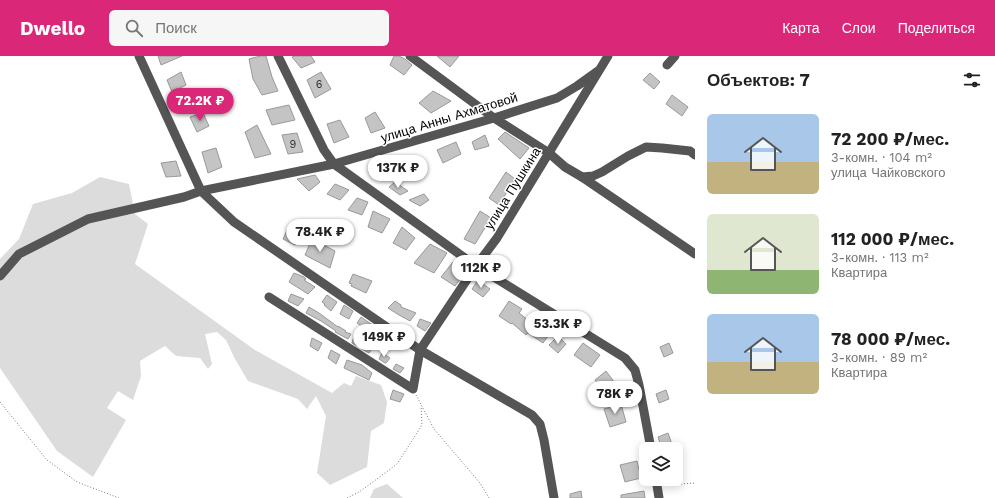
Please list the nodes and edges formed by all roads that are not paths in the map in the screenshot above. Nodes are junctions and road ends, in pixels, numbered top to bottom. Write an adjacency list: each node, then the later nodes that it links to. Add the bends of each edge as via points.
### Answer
1 (140, 56): 13 (street)
2 (278, 56): 11 (street, via 324,150)
3 (410, 56): 8 (street)
4 (608, 56): 7 (street, улица Пушкина)
5 (674, 56): 6 (street)
6 (667, 65)
7 (598, 71): 8 (street, улица Анны Ахматовой, via 557,98); 10 (street, улица Пушкина)
8 (494, 118): 10 (street); 11 (street, улица Анны Ахматовой)
9 (693, 152): 12 (street, via 646,147 602,172)
10 (549, 154): 12 (street); 15 (street, улица Пушкина, via 497,238)
11 (334, 164): 13 (street, улица Анны Ахматовой); 15 (street)
12 (582, 177): 14 (street)
13 (201, 191): 16 (street, улица Анны Ахматовой, via 88,218 20,254); 18 (street, via 234,222)
14 (695, 254)
15 (476, 266): 18 (street, улица Пушкина); 19 (street, via 626,358 635,370)
16 (0, 276)
17 (270, 298): 18 (street, via 413,389)
18 (420, 350): 21 (street, via 532,414 540,424)
19 (650, 442)
20 (658, 486): 22 (street)
21 (554, 498)
22 (659, 498)

